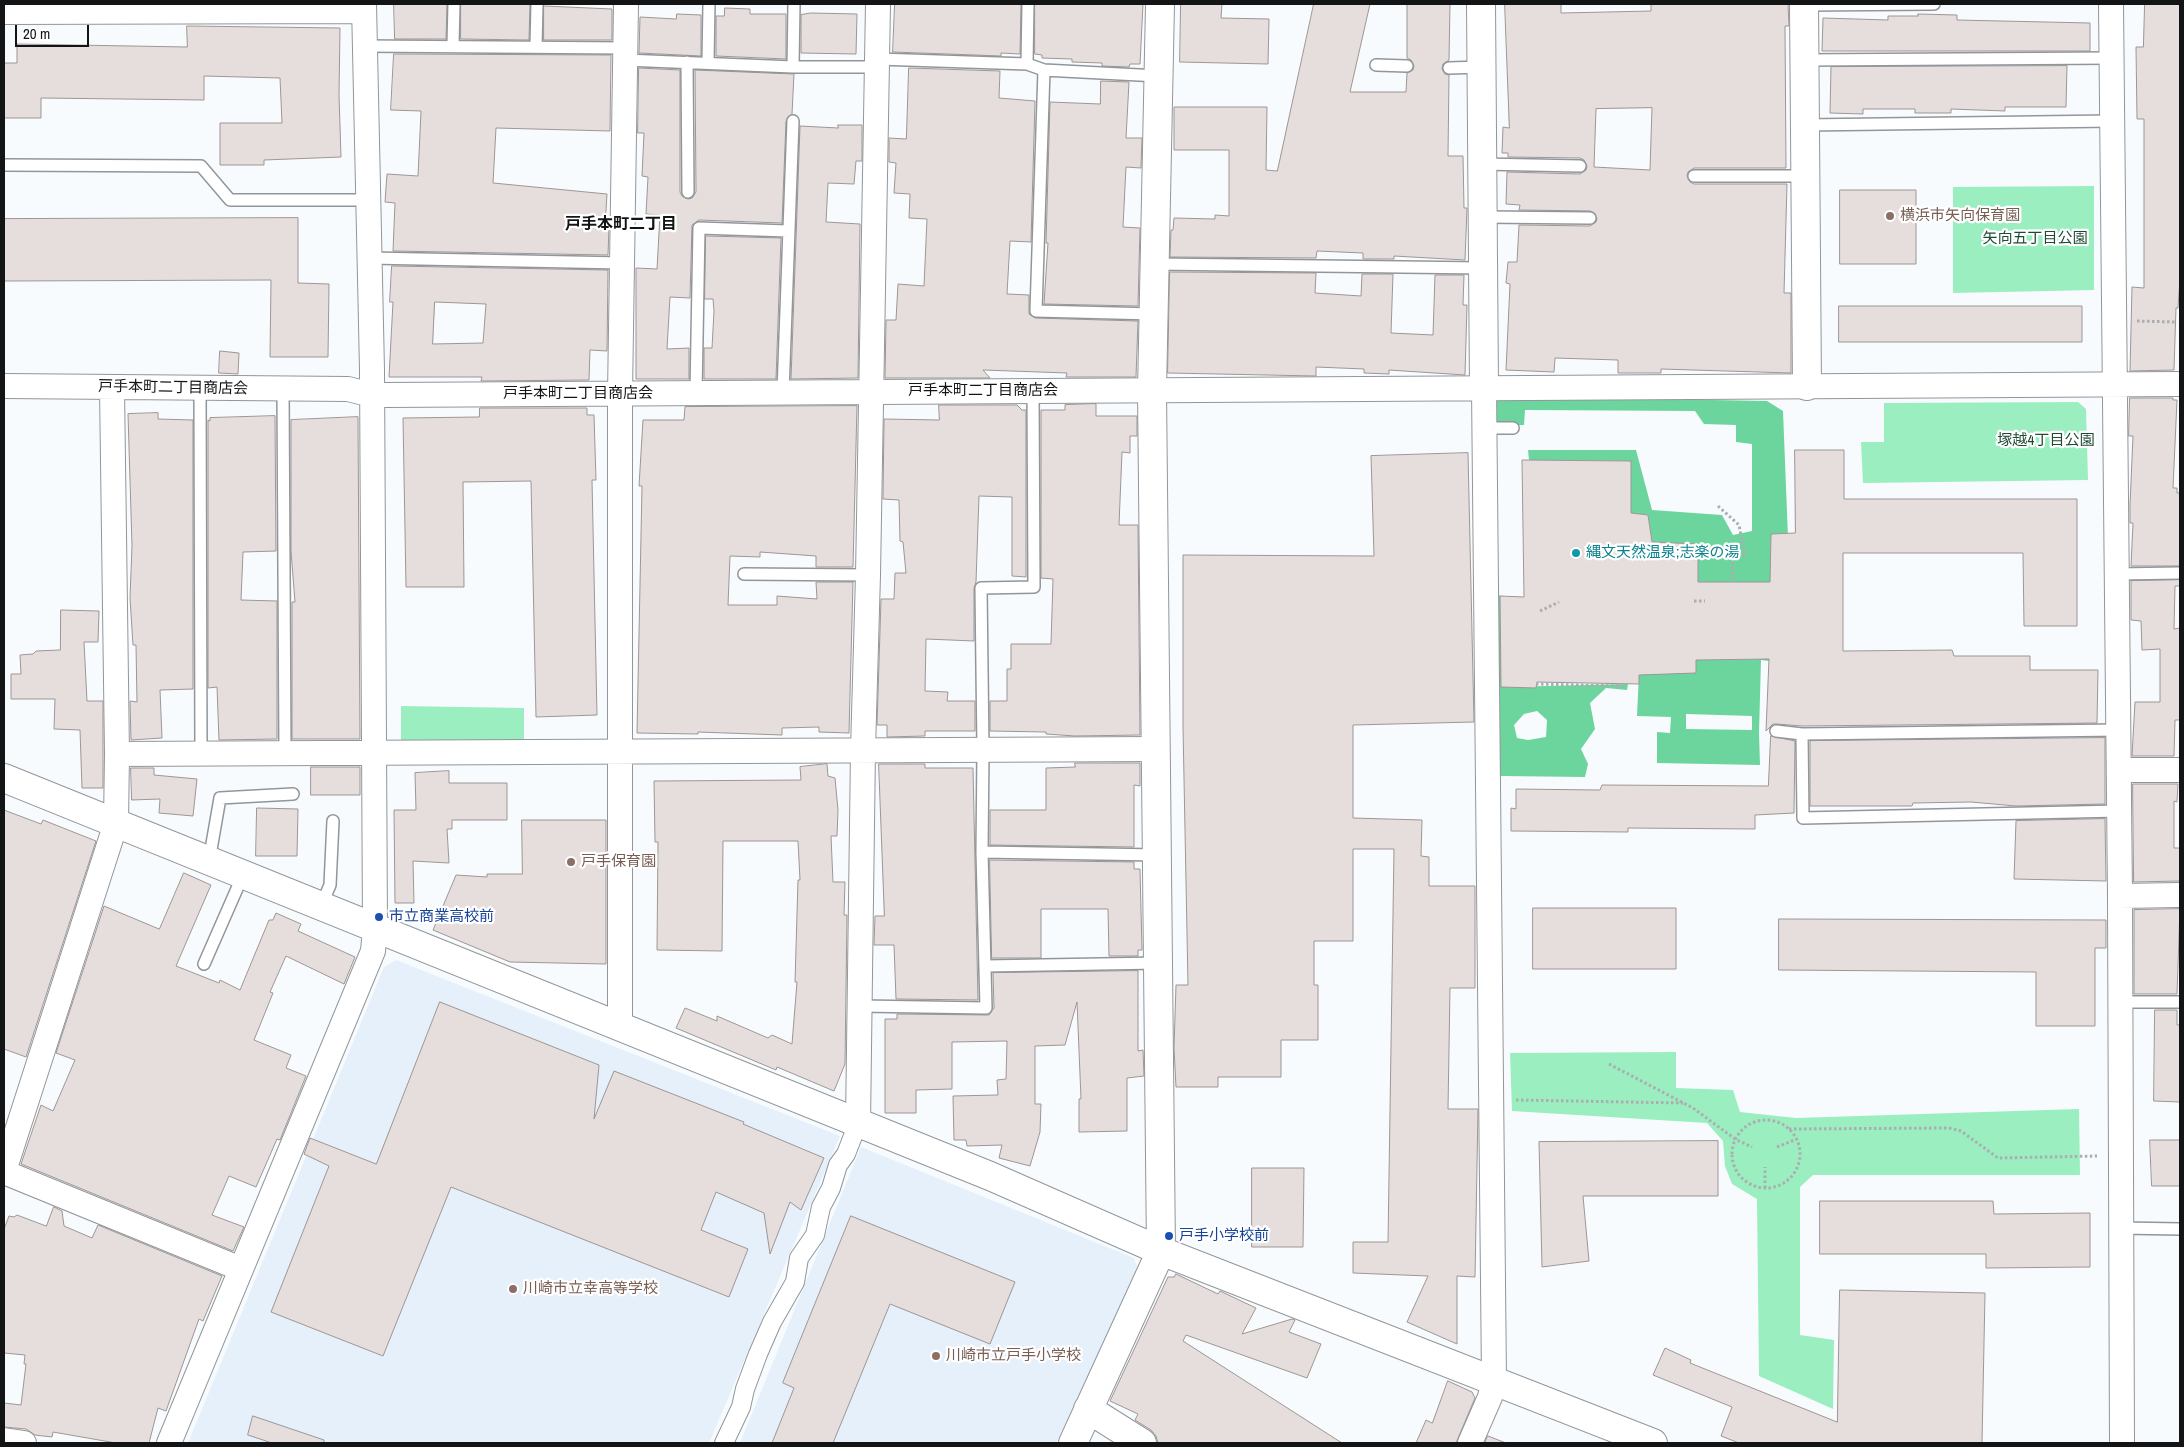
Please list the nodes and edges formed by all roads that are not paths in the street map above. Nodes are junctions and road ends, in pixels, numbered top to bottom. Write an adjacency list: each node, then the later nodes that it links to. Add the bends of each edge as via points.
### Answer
1 (454, 4): 17 (lane)
2 (537, 4): 19 (lane)
3 (626, 4): 20 (street)
4 (709, 4): 24 (lane)
5 (794, 4): 29 (lane)
6 (878, 4): 25 (street)
7 (1028, 4): 26 (lane)
8 (1160, 4): 33 (street)
9 (1481, 4): 30 (street)
10 (1804, 4): 11 (lane); 22 (street)
11 (1934, 4)
12 (2111, 4): 21 (street)
13 (175, 7): 14 (street); 15 (street)
14 (364, 7): 18 (street)
15 (58, 8): 16 (street)
16 (4, 12)
17 (453, 45): 18 (lane); 19 (lane)
18 (364, 46): 43 (street)
19 (536, 47): 20 (lane)
20 (625, 54): 23 (lane); 48 (street)
21 (2112, 58): 22 (lane); 35 (street)
22 (1805, 60): 36 (street)
23 (686, 62): 24 (lane); 42 (lane)
24 (708, 62): 29 (lane)
25 (878, 63): 26 (lane); 29 (lane); 61 (street)
26 (1027, 64): 32 (lane)
27 (1376, 65): 28 (lane)
28 (1407, 66)
29 (793, 67)
30 (1481, 67): 31 (lane); 37 (street)
31 (1449, 68)
32 (1044, 70): 33 (lane); 51 (lane, via 1036,311)
33 (1158, 76): 49 (street)
34 (793, 121): 46 (lane)
35 (2112, 121): 36 (lane); 52 (street)
36 (1805, 125): 41 (street)
37 (1482, 164): 39 (lane); 44 (street)
38 (4, 165): 43 (lane, via 201,166 230,200)
39 (1580, 166)
40 (1694, 176): 41 (lane)
41 (1806, 176): 55 (street)
42 (688, 192)
43 (368, 200): 47 (street)
44 (1483, 217): 45 (lane); 50 (street)
45 (1590, 218)
46 (788, 231): 63 (lane); 64 (lane, via 699,228)
47 (370, 258): 48 (lane); 66 (street)
48 (622, 263): 65 (street)
49 (1155, 264): 50 (lane); 51 (street)
50 (1483, 268): 57 (street)
51 (1154, 314): 62 (street)
52 (2114, 384): 53 (street, 戸手本町二丁目商店会); 55 (street, 戸手本町二丁目商店会); 71 (street)
53 (2180, 384)
54 (4, 386): 56 (street, 戸手本町二丁目商店会)
55 (1807, 386): 57 (street, 戸手本町二丁目商店会, via 1719,391)
56 (112, 388): 58 (street, 戸手本町二丁目商店会); 82 (street)
57 (1484, 388): 62 (street, 戸手本町二丁目商店会); 67 (street)
58 (200, 389): 59 (street, 戸手本町二丁目商店会); 83 (lane)
59 (284, 389): 66 (street, 戸手本町二丁目商店会, via 348,389); 81 (lane)
60 (1033, 390): 61 (street, 戸手本町二丁目商店会); 62 (street, 戸手本町二丁目商店会); 78 (lane, via 1034,587 981,588)
61 (872, 391): 63 (street, 戸手本町二丁目商店会); 72 (street)
62 (1152, 391): 76 (street)
63 (783, 392): 64 (street, 戸手本町二丁目商店会)
64 (696, 393): 65 (street, 戸手本町二丁目商店会)
65 (620, 394): 66 (street, 戸手本町二丁目商店会); 79 (street)
66 (372, 395): 80 (street)
67 (1484, 428): 68 (lane); 112 (street)
68 (1513, 428)
69 (2180, 573): 71 (lane)
70 (744, 574): 72 (lane)
71 (2117, 574): 73 (street)
72 (868, 575): 77 (street)
73 (2119, 730): 75 (lane); 84 (street)
74 (1776, 731): 75 (lane)
75 (1802, 734): 88 (lane, via 1803,818)
76 (1156, 749): 78 (street); 92 (street)
77 (863, 750): 78 (street); 79 (street); 104 (street)
78 (983, 750): 91 (lane)
79 (621, 751): 80 (street); 105 (street)
80 (374, 752): 81 (street); 98 (street)
81 (285, 753): 83 (street)
82 (117, 754): 83 (street); 90 (street)
83 (201, 754)
84 (2119, 770): 85 (street); 88 (street)
85 (2180, 770)
86 (4, 778): 90 (street)
87 (293, 794): 93 (lane, via 220,798)
88 (2120, 811): 96 (street)
89 (333, 821): 97 (lane, via 330,885)
90 (116, 823): 93 (street); 107 (street)
91 (982, 852): 92 (lane); 101 (lane)
92 (1158, 855): 99 (street)
93 (209, 861): 94 (street)
94 (243, 875): 97 (street); 100 (lane)
95 (2180, 894): 96 (street)
96 (2120, 896): 102 (street)
97 (321, 906): 98 (street)
98 (375, 928): 105 (street); 111 (street, via 373,951)
99 (1158, 963): 101 (lane); 110 (street)
100 (204, 964)
101 (986, 966): 104 (lane, via 986,1008)
102 (2120, 1002): 103 (lane); 108 (street)
103 (2180, 1002)
104 (861, 1006): 106 (street)
105 (620, 1026): 106 (street)
106 (858, 1123): 110 (street, via 990,1176); 118 (street, via 821,1207 815,1235 799,1258 795,1282 772,1322 741,1407)
107 (4, 1171): 111 (street)
108 (2121, 1228): 109 (lane); 122 (street)
109 (2180, 1229)
110 (1161, 1251): 112 (street); 113 (street)
111 (241, 1269): 117 (street)
112 (1494, 1380): 115 (street); 121 (street)
113 (1088, 1409): 119 (street); 120 (street)
114 (4, 1440): 116 (street)
115 (1635, 1440)
116 (24, 1443)
117 (169, 1443)
118 (724, 1443)
119 (1073, 1443)
120 (1142, 1443)
121 (1470, 1443)
122 (2122, 1443)

